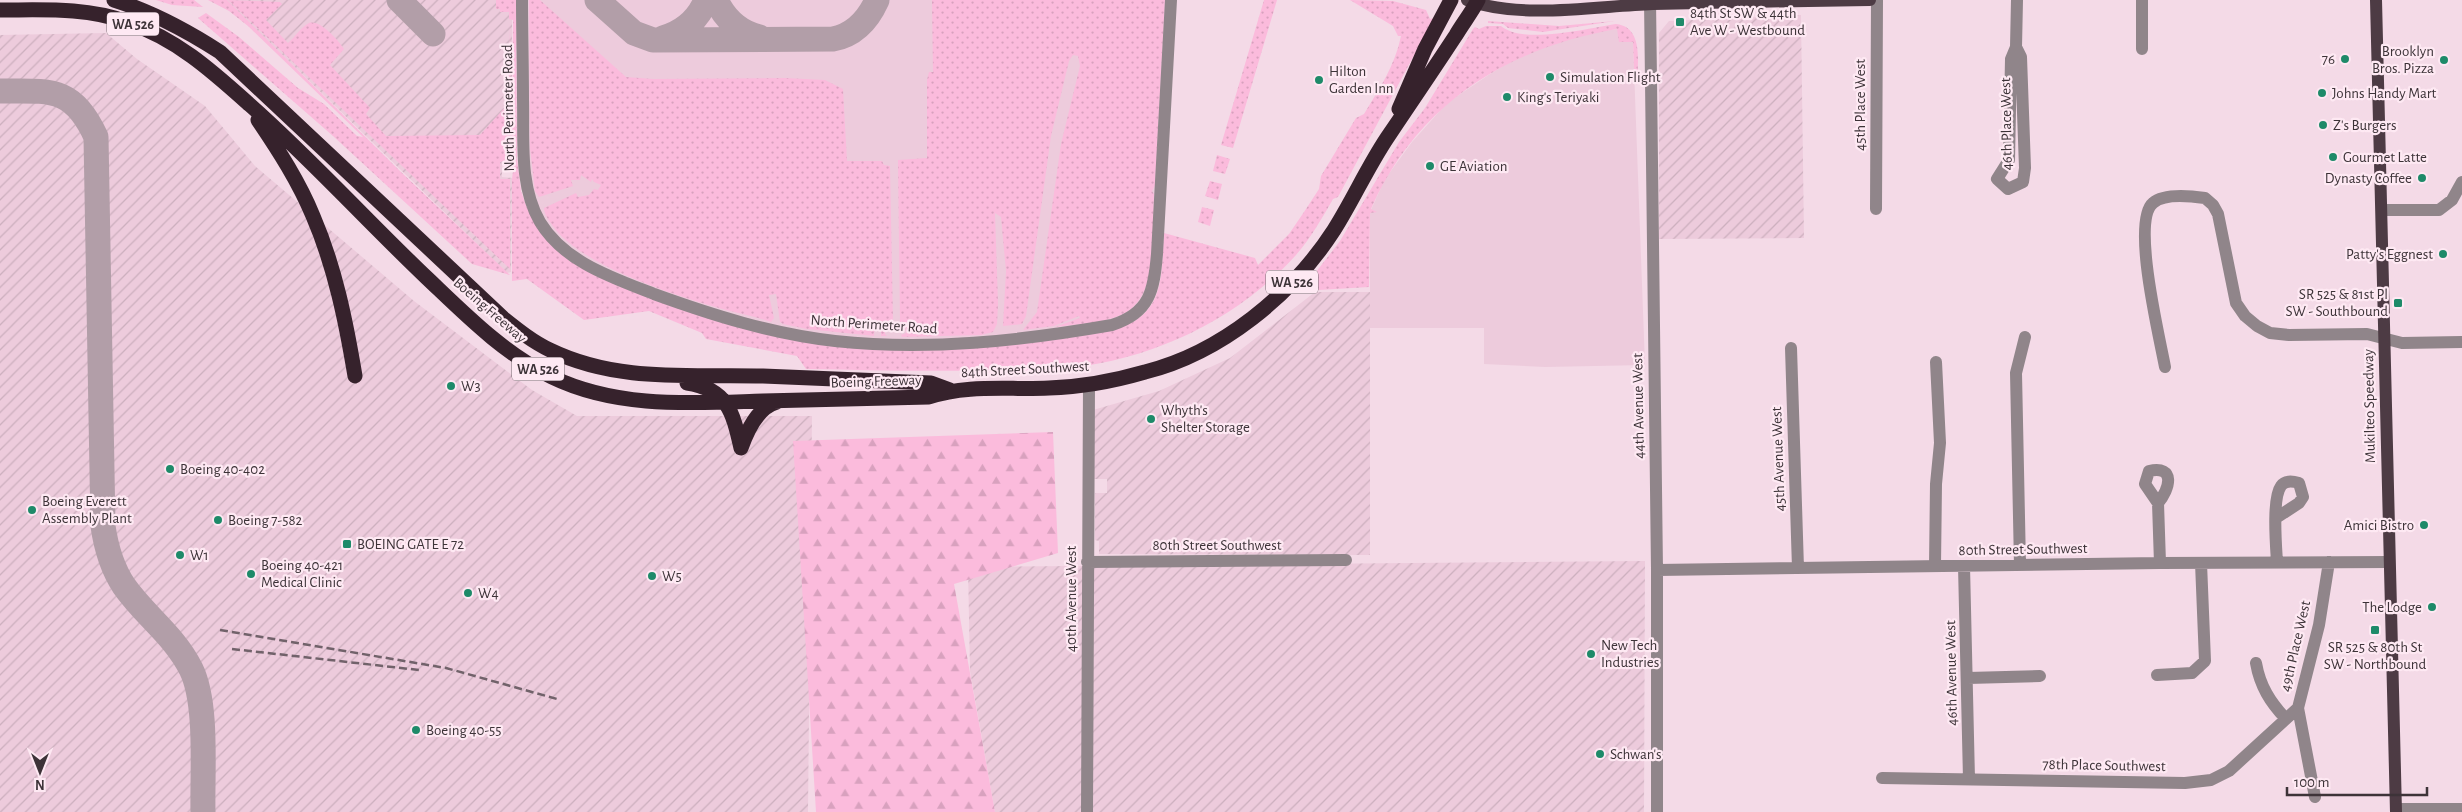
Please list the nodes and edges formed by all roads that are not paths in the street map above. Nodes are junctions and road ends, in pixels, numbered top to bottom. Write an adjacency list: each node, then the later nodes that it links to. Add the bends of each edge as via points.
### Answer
1 (114, 0): 26 (highway, Boeing Freeway / WA 526, via 168,20 220,52 503,318 528,337 575,360)
2 (522, 0): 3 (street, North Perimeter Road, via 526,176 532,205 540,221 549,235 571,255 595,270 677,302 776,331 834,341 947,346 1004,342 1112,325 1126,321 1147,302 1157,254)
3 (1171, 0)
4 (1451, 0): 16 (highway, 84th Street Southwest / WA 526, via 1425,49)
5 (1870, 0): 11 (main road, 84th Street Southwest / WA 526)
6 (1877, 0): 18 (street, 45th Place West)
7 (2017, 0): 13 (street, 46th Place West)
8 (2142, 0): 14 (street)
9 (2376, 0): 19 (main road, Mukilteo Speedway)
10 (1474, 1): 11 (main road, 84th Street Southwest / WA 526, via 1560,11); 16 (highway, 84th Street Southwest / WA 526)
11 (1650, 2): 45 (street, 44th Avenue West)
12 (0, 10): 15 (highway, Boeing Freeway / WA 526, via 69,10 127,22 189,53)
13 (2016, 46): 13 (street, 46th Place West, via 2021,57 2025,168 2023,182 2008,190 1997,179 2009,160 2011,59)
14 (2142, 49)
15 (244, 100): 27 (highway, via 287,163 313,216 336,280); 31 (highway, Boeing Freeway / WA 526, via 476,325 511,353 553,378 587,390 656,403)
16 (1386, 140): 28 (highway, 84th Street Southwest / WA 526, via 1334,231 1304,270 1280,294 1221,339 1189,356 1147,372)
17 (2462, 182): 19 (street, via 2452,200 2439,210)
18 (1876, 209)
19 (2382, 210): 21 (main road, Mukilteo Speedway)
20 (2025, 337): 41 (street, via 2016,373)
21 (2384, 338): 22 (street, via 2402,343); 25 (street, via 2367,334 2289,335 2270,333 2257,326 2236,303 2214,204 2205,198 2165,198 2151,204 2146,222 2147,277); 39 (main road, Mukilteo Speedway)
22 (2462, 342)
23 (1791, 348): 44 (street, 45th Avenue West)
24 (1936, 362): 42 (street, via 1940,442)
25 (2165, 367)
26 (633, 375): 29 (highway, Boeing Freeway / WA 526, via 931,383); 31 (highway, via 704,385)
27 (355, 376)
28 (1089, 385): 29 (highway, 84th Street Southwest / WA 526); 35 (street, 40th Avenue West)
29 (950, 390): 30 (highway, Boeing Freeway / WA 526, via 929,397)
30 (785, 401): 31 (highway, Boeing Freeway / WA 526); 31 (highway, via 768,404 762,410 741,448)
31 (725, 402)
32 (2158, 502): 40 (street)
33 (2276, 518): 37 (street)
34 (1346, 560): 35 (street, 80th Street Southwest)
35 (1087, 562): 57 (street, 40th Avenue West)
36 (2201, 562): 37 (street, 80th Street Southwest); 40 (street, 80th Street Southwest); 47 (street, via 2205,662 2192,673)
37 (2277, 562): 38 (street, 80th Street Southwest)
38 (2329, 562): 39 (street, 80th Street Southwest); 50 (street, 49th Place West, via 2319,625)
39 (2389, 562): 56 (main road, Mukilteo Speedway)
40 (2160, 563): 41 (street, 80th Street Southwest)
41 (2020, 565): 43 (street, 80th Street Southwest)
42 (1935, 566): 43 (street, 80th Street Southwest); 44 (street, 80th Street Southwest)
43 (1964, 566): 49 (street, 46th Avenue West)
44 (1798, 568): 45 (street, 80th Street Southwest)
45 (1657, 570): 58 (street, 44th Avenue West)
46 (2256, 663): 51 (street, via 2270,702)
47 (2157, 674)
48 (2040, 676): 49 (street)
49 (1968, 678): 53 (street, 46th Avenue West)
50 (2298, 708): 51 (street, 78th Place Southwest); 54 (street, 49th Place West)
51 (2286, 719): 53 (street, 78th Place Southwest, via 2229,771 2211,780 2185,783)
52 (1882, 778): 53 (street, 78th Place Southwest)
53 (1969, 779)
54 (2315, 797)
55 (2462, 809): 56 (street)
56 (2396, 810)
57 (1087, 812)
58 (1657, 812)

